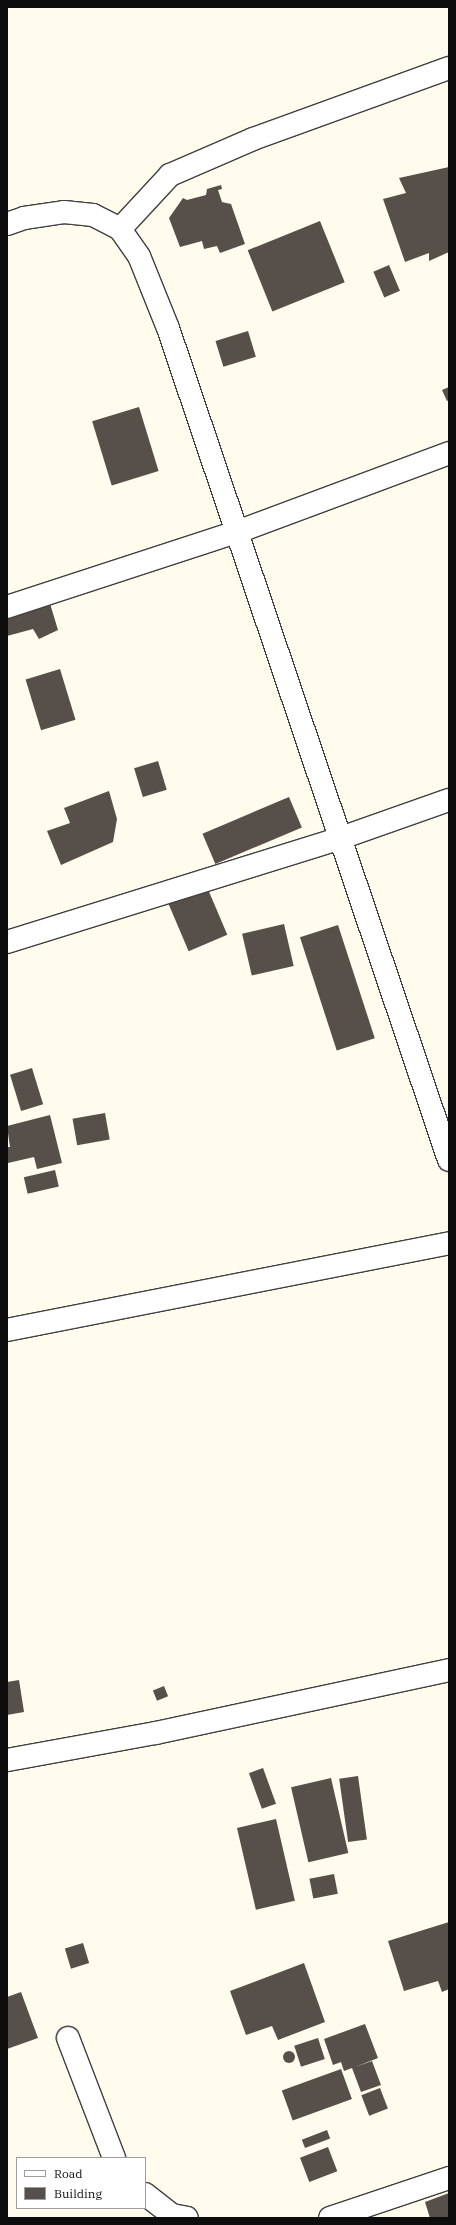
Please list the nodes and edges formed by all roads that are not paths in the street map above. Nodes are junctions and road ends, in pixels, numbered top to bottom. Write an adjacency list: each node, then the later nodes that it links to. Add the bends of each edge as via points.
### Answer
1 (449, 68): 3 (street, via 253,139 170,175)
2 (7, 224): 3 (street, via 24,218 64,212 93,215)
3 (120, 229): 5 (street, via 139,256 168,328)
4 (449, 453): 5 (street)
5 (237, 532): 6 (street); 8 (street)
6 (7, 607)
7 (449, 800): 8 (street)
8 (341, 838): 9 (street); 10 (street)
9 (7, 942)
10 (449, 1160)
11 (449, 1243): 12 (street)
12 (7, 1330)
13 (449, 1670): 14 (street, via 156,1733)
14 (7, 1760)
15 (68, 2038): 16 (street)
16 (114, 2157)
17 (449, 2178): 20 (street)
18 (146, 2195): 19 (street, via 172,2215)
19 (187, 2218)
20 (330, 2218)

